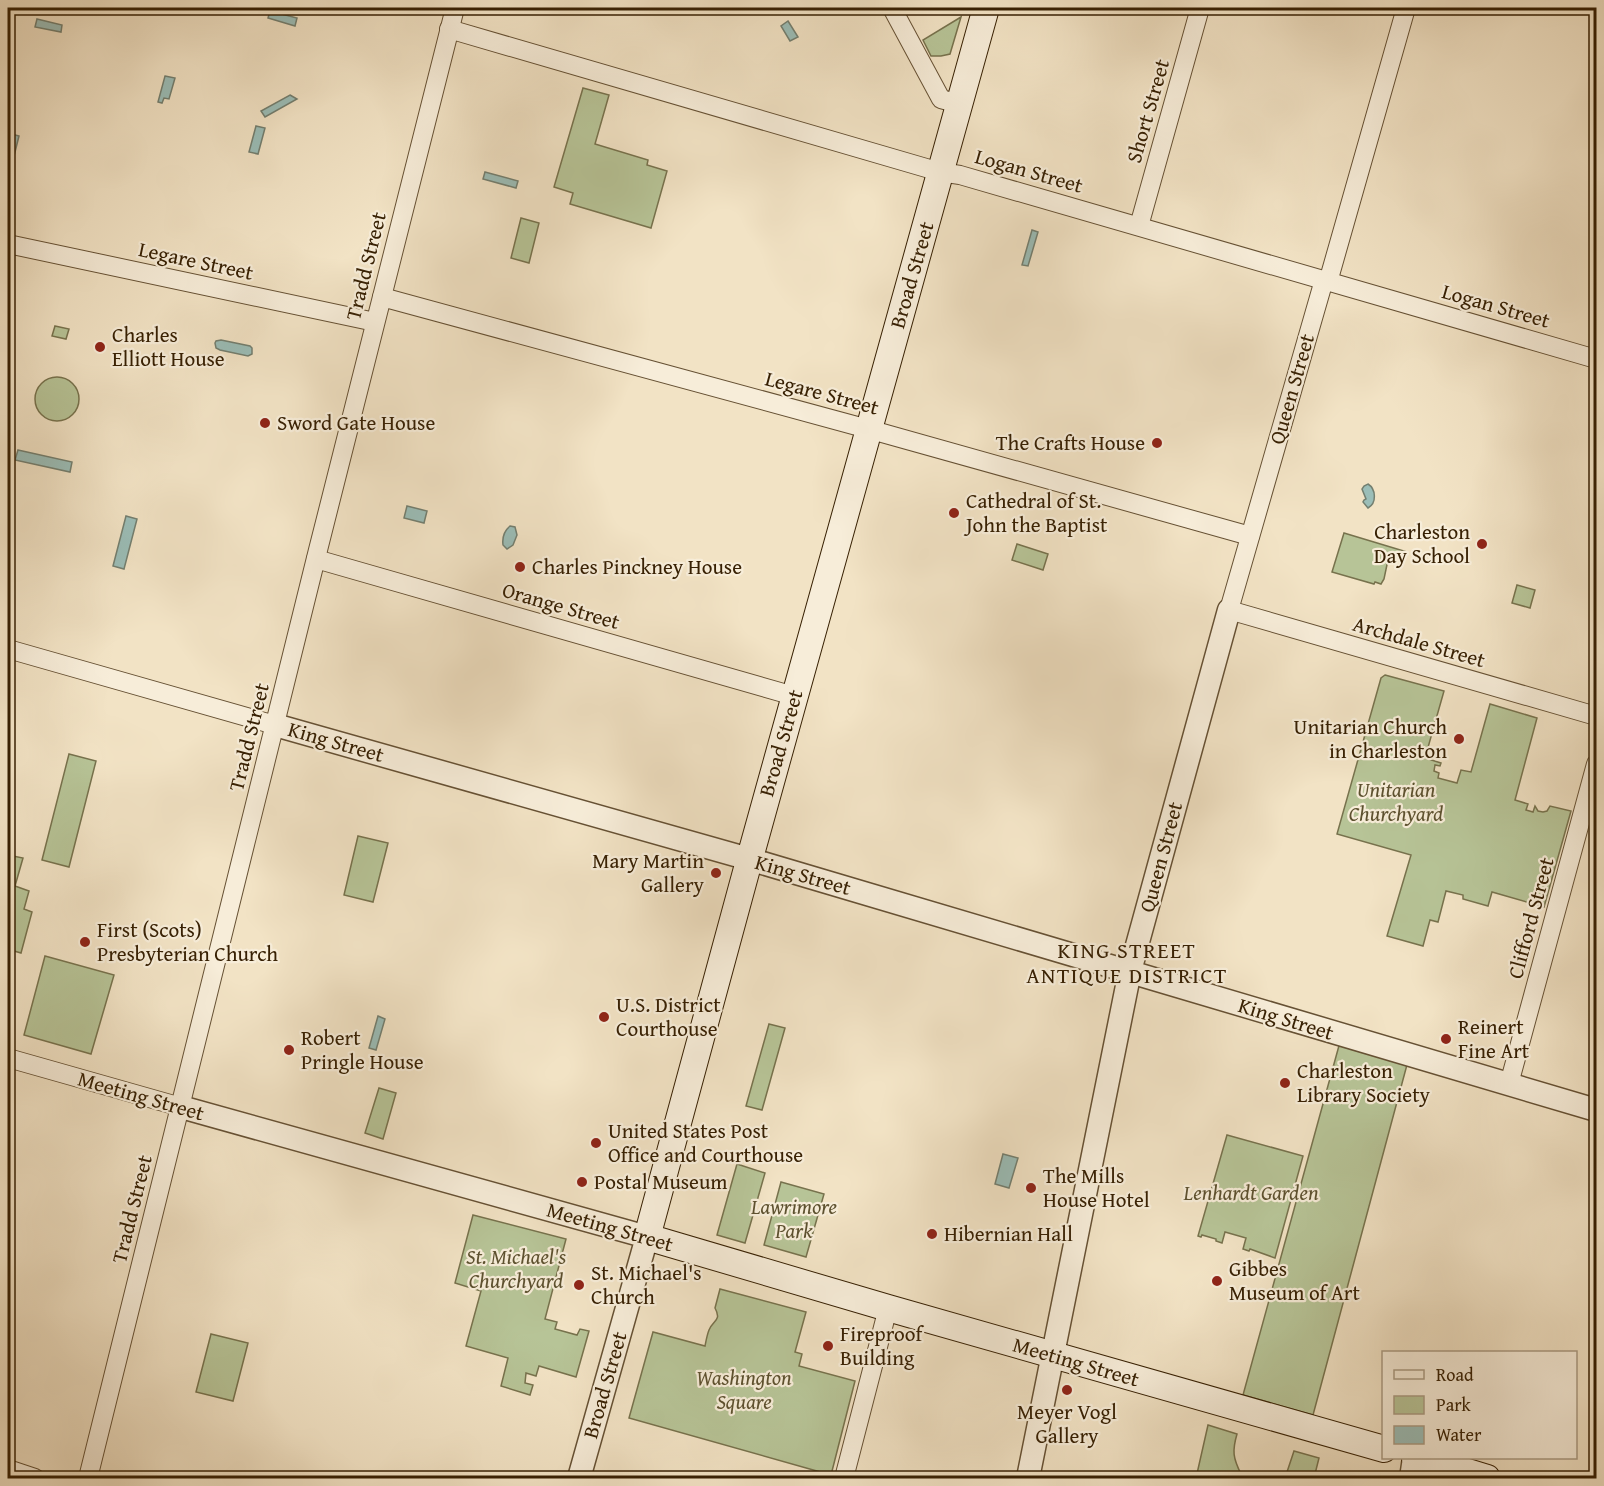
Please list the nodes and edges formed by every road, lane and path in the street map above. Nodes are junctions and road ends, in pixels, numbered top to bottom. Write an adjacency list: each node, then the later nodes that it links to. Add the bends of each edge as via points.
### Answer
1 (454, 8): 6 (street, Tradd Street)
2 (892, 8): 7 (street, via 941,99)
3 (986, 8): 7 (main road, Broad Street)
4 (1200, 8): 9 (street, Short Street)
5 (1406, 8): 11 (street, Queen Street)
6 (449, 29): 8 (street, Logan Street); 12 (street, Tradd Street)
7 (959, 104): 8 (main road, Broad Street)
8 (940, 172): 9 (street, Logan Street, via 960,174); 15 (main road, Broad Street)
9 (1139, 226): 11 (street, Logan Street)
10 (8, 244): 13 (street, Legare Street)
11 (1326, 281): 14 (street, Logan Street); 16 (street, Queen Street)
12 (382, 297): 13 (street, Tradd Street); 15 (street, Legare Street)
13 (375, 322): 17 (street, Tradd Street)
14 (1596, 359)
15 (868, 429): 16 (street, Legare Street); 20 (main road, Broad Street)
16 (1250, 536): 18 (street, Queen Street)
17 (316, 560): 20 (street, Orange Street); 22 (street, Tradd Street)
18 (1229, 610): 21 (street, Archdale Street); 25 (street, Queen Street)
19 (8, 649): 22 (street, King Street)
20 (795, 696): 24 (main road, Broad Street)
21 (1596, 716)
22 (275, 724): 24 (street, King Street); 28 (street, Tradd Street)
23 (1596, 764): 27 (street, Clifford Street)
24 (749, 859): 25 (street, King Street); 30 (main road, Broad Street)
25 (1130, 971): 27 (street, King Street); 32 (street, Queen Street)
26 (8, 1058): 28 (street, Meeting Street)
27 (1509, 1084): 29 (street, King Street)
28 (181, 1107): 30 (street, Meeting Street); 38 (street, Tradd Street)
29 (1596, 1110)
30 (647, 1237): 31 (main road, Meeting Street); 39 (street, Broad Street)
31 (888, 1308): 32 (main road, Meeting Street); 40 (street)
32 (1053, 1355): 33 (main road, Meeting Street); 41 (street, Queen Street)
33 (1382, 1449)
34 (1415, 1459): 42 (street)
35 (1422, 1459): 43 (main road)
36 (8, 1469): 37 (street)
37 (35, 1479)
38 (88, 1479)
39 (579, 1479)
40 (844, 1479)
41 (1028, 1479)
42 (1411, 1479)
43 (1487, 1479)

